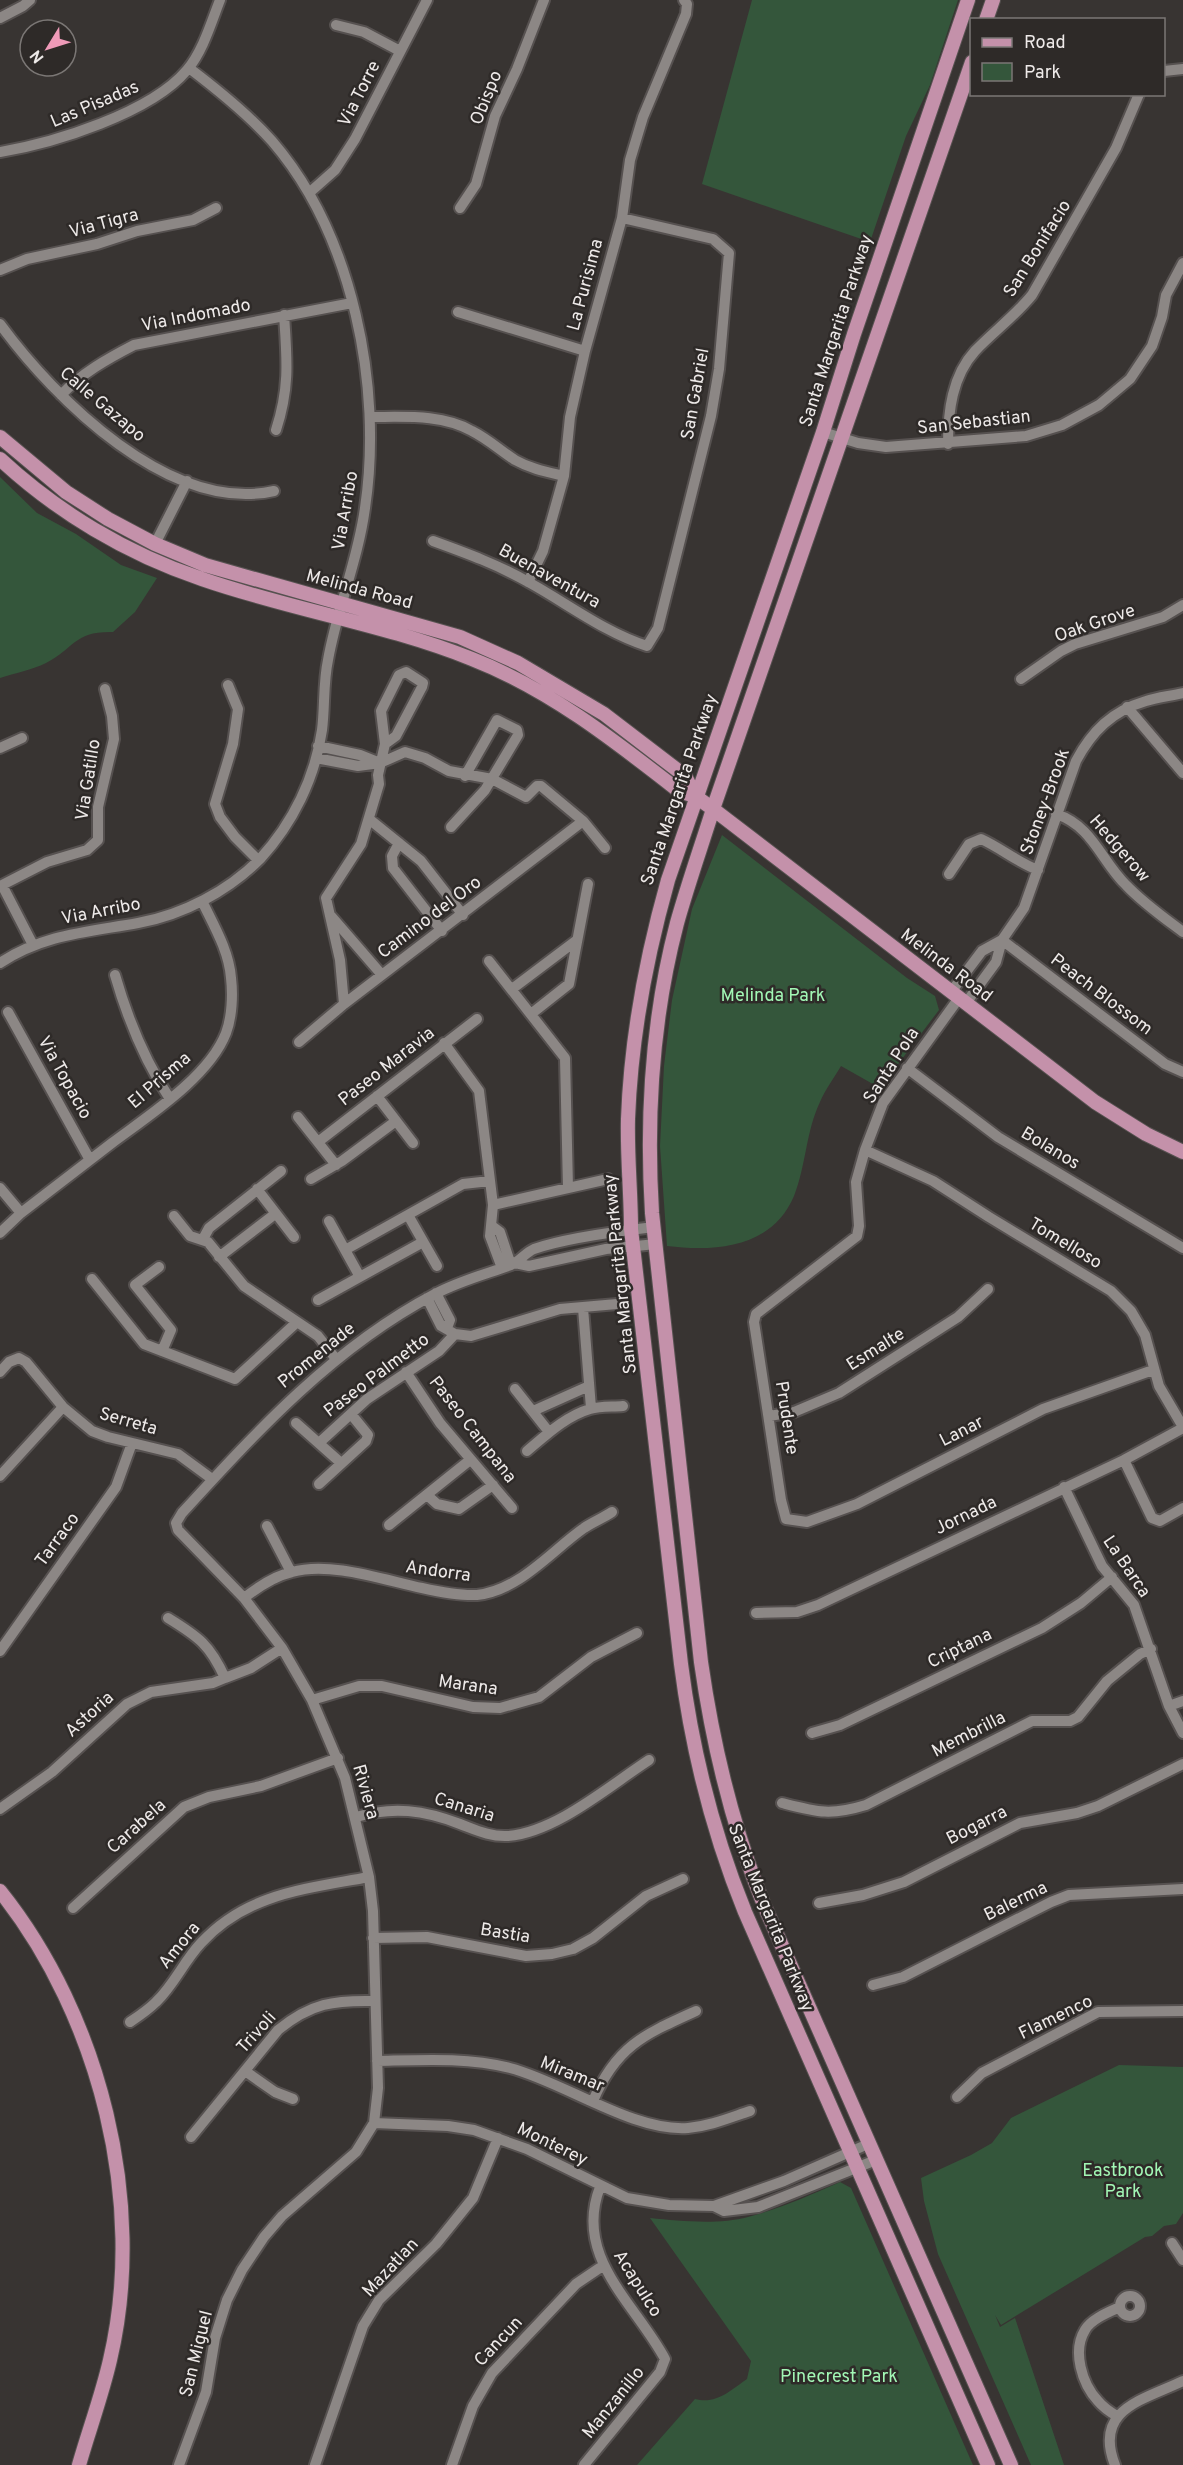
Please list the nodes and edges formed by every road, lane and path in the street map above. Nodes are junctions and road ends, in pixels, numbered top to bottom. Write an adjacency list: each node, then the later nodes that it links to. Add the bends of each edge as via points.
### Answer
1 (30, 0): 8 (street)
2 (220, 0): 12 (street, Las Pisadas)
3 (427, 0): 11 (street, Via Torre)
4 (685, 0): 21 (street, La Purisima, via 686,14 643,117 630,160)
5 (968, 0): 32 (main road, Santa Margarita Parkway)
6 (993, 0): 9 (main road)
7 (541, 1): 19 (street, Obispo, via 495,116 476,184)
8 (0, 18)
9 (987, 18)
10 (336, 25): 11 (street, via 364,32)
11 (400, 51): 18 (street, Via Torre, via 356,139 335,170)
12 (189, 68): 17 (street, Las Pisadas, via 176,82 137,107 50,142); 18 (street, Via Arribo, via 248,116)
13 (970, 68): 34 (main road, Santa Margarita Parkway)
14 (1183, 69): 15 (street)
15 (1165, 72)
16 (1138, 96): 35 (street, San Bonifacio, via 1116,148 1032,296 973,353 961,372 948,417)
17 (0, 152)
18 (309, 193): 24 (street, Via Arribo, via 321,212)
19 (460, 207)
20 (216, 208): 23 (street, Via Tigra, via 193,220 27,259)
21 (622, 218): 28 (street, La Purisima); 46 (street, San Gabriel, via 713,239 729,253 711,416 665,605 658,628)
22 (1183, 263): 35 (street, San Sebastian, via 1167,295 1152,346 1130,379 1099,405 1062,425 1026,436)
23 (0, 270)
24 (352, 303): 26 (street, Via Indomado); 30 (street, Via Arribo)
25 (458, 312): 28 (street)
26 (284, 315): 29 (street, Via Indomado, via 134,345 104,360); 31 (street, via 288,370)
27 (0, 324): 29 (street, Calle Gazapo)
28 (585, 351): 37 (street, La Purisima, via 570,417)
29 (61, 395): 38 (street, Calle Gazapo, via 129,452)
30 (371, 417): 37 (street, via 454,423 527,466); 43 (street, Via Arribo, via 365,512)
31 (276, 430)
32 (823, 432): 34 (street, San Sebastian); 61 (main road, Santa Margarita Parkway)
33 (0, 437): 41 (main road, Melinda Road, via 73,496)
34 (841, 438): 35 (street, San Sebastian, via 886,447); 62 (main road, Santa Margarita Parkway)
35 (948, 444)
36 (0, 459): 45 (main road, Melinda Road, via 70,514 153,560 219,585)
37 (564, 476): 42 (street, La Purisima, via 543,551)
38 (187, 481): 39 (street, Calle Gazapo, via 253,496); 41 (street)
39 (274, 491)
40 (433, 541): 42 (street, Buenaventura)
41 (155, 544): 43 (main road, Melinda Road, via 205,565)
42 (528, 582): 46 (street, Buenaventura, via 624,639)
43 (342, 603): 45 (street, Via Arribo); 61 (main road, Melinda Road, via 460,637 518,663 613,721 685,776)
44 (1183, 605): 47 (street, Oak Grove, via 1163,617 1075,644)
45 (338, 618): 54 (street, Via Arribo, via 328,660); 61 (main road, Melinda Road, via 438,646 512,677 571,712 679,791)
46 (646, 646)
47 (1022, 679)
48 (228, 685): 69 (street, via 238,709 233,744 215,804 235,837)
49 (105, 689): 73 (street, Via Gatillo, via 114,739 98,807 98,840 87,850 47,862)
50 (1183, 693): 51 (street, Stoney-Brook)
51 (1127, 707): 58 (street); 63 (street, Stoney-Brook, via 1087,740)
52 (22, 738): 55 (street)
53 (385, 744): 53 (street, via 381,711 399,675 406,672 420,680 422,687 396,736); 57 (street)
54 (318, 746): 56 (street, Via Arribo); 57 (street)
55 (0, 747)
56 (316, 758): 57 (street, via 358,766); 69 (street, Via Arribo, via 297,808)
57 (380, 763): 59 (street, via 405,752); 64 (street)
58 (1183, 773)
59 (465, 776): 60 (street); 60 (street, via 499,720 518,733)
60 (492, 779): 65 (street, via 526,797 541,786); 66 (street)
61 (695, 796): 62 (main road, Melinda Road); 122 (main road, Santa Margarita Parkway, via 655,925 638,1012 631,1062)
62 (713, 809): 89 (main road, Melinda Road); 121 (main road, Santa Margarita Parkway, via 677,923 658,1013 650,1105)
63 (1056, 814): 70 (street, Stoney-Brook); 78 (street, Hedgerow, via 1083,829 1124,884)
64 (369, 819): 67 (street); 75 (street, via 356,854 326,898)
65 (583, 821): 68 (street); 76 (street, Camino del Oro)
66 (451, 827)
67 (399, 843): 76 (street, via 421,861); 77 (street, via 392,856 393,868)
68 (604, 848)
69 (258, 860): 74 (street, Via Arribo)
70 (1038, 870): 71 (street, via 981,839 969,844); 79 (street, Stoney-Brook, via 1024,908)
71 (949, 874)
72 (588, 884): 80 (street)
73 (1, 885): 81 (street)
74 (202, 901): 81 (street, Via Arribo, via 140,923 72,932); 99 (street, El Prisma, via 223,946 231,978 231,1006 226,1033 213,1054)
75 (329, 913): 87 (street); 90 (street, via 340,960)
76 (463, 915): 77 (street, Camino del Oro)
77 (442, 931): 87 (street, Camino del Oro)
78 (1183, 932)
79 (1002, 939): 82 (street, Stoney-Brook); 85 (street, Stoney-Brook); 97 (street, Peach Blossom, via 1164,1064)
80 (577, 940): 88 (street); 92 (street, via 569,984)
81 (33, 945): 84 (street, Via Arribo)
82 (977, 957): 85 (street); 89 (street, Stoney-Brook)
83 (489, 960): 88 (street)
84 (0, 963)
85 (992, 968): 89 (street, Stoney-Brook)
86 (115, 975): 99 (street, via 146,1061)
87 (382, 975): 90 (street, Camino del Oro)
88 (512, 989): 92 (street)
89 (959, 998): 96 (street, Santa Pola); 105 (main road, Melinda Road, via 1095,1102)
90 (344, 1004): 94 (street, Camino del Oro)
91 (8, 1012): 106 (street, Via Topacio)
92 (531, 1014): 113 (street, via 566,1058)
93 (477, 1018): 95 (street, Paseo Maravia)
94 (299, 1042)
95 (444, 1043): 98 (street, Paseo Maravia); 111 (street, via 479,1091)
96 (907, 1068): 104 (street, Santa Pola, via 883,1102); 130 (street, Bolanos, via 998,1137)
97 (1183, 1072)
98 (377, 1096): 101 (street); 102 (street, Paseo Maravia)
99 (170, 1099): 106 (street, El Prisma)
100 (298, 1117): 102 (street)
101 (396, 1121): 103 (street); 107 (street)
102 (318, 1142): 107 (street)
103 (413, 1143)
104 (865, 1150): 144 (street, Santa Pola, via 856,1182 857,1236 763,1307); 149 (street, Tomelloso, via 933,1181 1111,1291 1131,1311 1145,1335)
105 (1183, 1152)
106 (90, 1160): 116 (street, El Prisma)
107 (336, 1165): 109 (street)
108 (280, 1171): 114 (street)
109 (311, 1179)
110 (608, 1179): 113 (street)
111 (490, 1181): 115 (street); 118 (street, via 463,1184)
112 (0, 1188): 116 (street)
113 (568, 1188): 115 (street)
114 (257, 1190): 117 (street); 125 (street, via 209,1228)
115 (493, 1205): 134 (street, via 490,1236)
116 (21, 1214): 123 (street, El Prisma)
117 (275, 1214): 124 (street); 132 (street)
118 (408, 1215): 126 (street); 131 (street)
119 (174, 1216): 125 (street, via 190,1236)
120 (328, 1221): 131 (street)
121 (654, 1227): 122 (street, Promenade); 128 (main road, Santa Margarita Parkway)
122 (625, 1231): 127 (street, Promenade); 129 (main road, Santa Margarita Parkway)
123 (0, 1233)
124 (294, 1237)
125 (203, 1239): 132 (street)
126 (423, 1242): 135 (street); 137 (street)
127 (560, 1242): 133 (street); 134 (street, Promenade, via 532,1250)
128 (656, 1244): 129 (street, Promenade); 224 (main road, Santa Margarita Parkway, via 700,1652 718,1761 749,1868)
129 (634, 1246): 133 (street, Promenade); 225 (main road, Santa Margarita Parkway, via 681,1664 702,1786 737,1893)
130 (1183, 1248)
131 (345, 1250): 137 (street)
132 (219, 1257): 145 (street, via 244,1286)
133 (564, 1258): 134 (street, Promenade, via 529,1266)
134 (509, 1265): 140 (street, Promenade)
135 (437, 1266)
136 (159, 1267): 147 (street, via 135,1285 171,1330)
137 (360, 1277): 141 (street)
138 (92, 1279): 147 (street, via 144,1344)
139 (988, 1288): 159 (street, Esmalte, via 958,1317 839,1393 794,1412)
140 (432, 1296): 146 (street, Paseo Palmetto, via 441,1326); 148 (street, Promenade)
141 (318, 1300)
142 (617, 1304): 143 (street, Paseo Palmetto)
143 (583, 1308): 146 (street, Paseo Palmetto, via 560,1309 471,1336); 152 (street)
144 (754, 1322): 159 (street, Prudente)
145 (296, 1323): 147 (street, via 235,1379); 148 (street, via 318,1336)
146 (451, 1331): 151 (street, Paseo Palmetto, via 438,1351)
147 (162, 1351)
148 (336, 1359): 170 (street, Promenade, via 282,1407)
149 (1153, 1370): 161 (street, Tomelloso); 178 (street, Lanar, via 1043,1409 857,1504 807,1522)
150 (0, 1372): 155 (street, Serreta, via 9,1362 26,1362)
151 (406, 1372): 158 (street, Paseo Palmetto); 167 (street, Paseo Campana)
152 (589, 1386): 156 (street); 157 (street)
153 (514, 1389): 157 (street)
154 (623, 1406): 156 (street)
155 (63, 1407): 163 (street, Serreta, via 92,1431); 169 (street)
156 (591, 1408): 162 (street)
157 (533, 1411): 162 (street)
158 (351, 1414): 164 (street, Paseo Palmetto); 168 (street, via 368,1435)
159 (769, 1416): 178 (street, Prudente)
160 (296, 1423): 164 (street)
161 (1183, 1428): 166 (street, Jornada)
162 (549, 1432): 165 (street)
163 (132, 1443): 170 (street, Serreta, via 178,1454); 190 (street, Tarraco, via 116,1487)
164 (319, 1443): 168 (street)
165 (527, 1451)
166 (1124, 1460): 173 (street, Jornada); 176 (street, via 1152,1518 1160,1521)
167 (470, 1461): 172 (street, Paseo Campana); 174 (street)
168 (341, 1463): 171 (street)
169 (0, 1476)
170 (212, 1479): 179 (street, Promenade)
171 (319, 1484)
172 (493, 1485): 174 (street, via 459,1509 436,1504); 175 (street, Paseo Campana)
173 (1064, 1487): 183 (street, La Barca, via 1102,1566); 185 (street, Jornada, via 818,1605 797,1612)
174 (428, 1495): 181 (street)
175 (512, 1508)
176 (1183, 1508)
177 (612, 1512): 182 (street, Andorra, via 524,1576 507,1586 476,1595 336,1571)
178 (786, 1519)
179 (176, 1523): 184 (street, Riviera, via 178,1530)
180 (267, 1526): 182 (street)
181 (389, 1526)
182 (291, 1572): 184 (street, Andorra)
183 (1112, 1577): 189 (street, La Barca, via 1134,1605); 195 (street, Criptana, via 1042,1628 840,1725)
184 (244, 1598): 188 (street, Riviera)
185 (756, 1612)
186 (168, 1618): 191 (street, via 208,1647)
187 (637, 1633): 192 (street, Marana, via 591,1657 539,1697 500,1708 473,1707 382,1686 359,1686)
188 (282, 1648): 191 (street, Astoria, via 251,1668); 192 (street, Riviera)
189 (1151, 1649): 194 (street, La Barca); 200 (street, Membrilla, via 1107,1681 1078,1717 1070,1721 1032,1721 866,1805 844,1812 823,1813)
190 (0, 1651)
191 (225, 1678): 201 (street, Astoria, via 151,1692 127,1704 52,1772)
192 (312, 1700): 197 (street, Riviera)
193 (1183, 1701): 194 (street)
194 (1169, 1706): 196 (street, La Barca)
195 (812, 1733)
196 (1183, 1733)
197 (338, 1758): 202 (street, Riviera); 208 (street, Carabela, via 261,1786 209,1797 184,1807)
198 (649, 1760): 202 (street, Canaria, via 538,1831 486,1835 412,1810 392,1809)
199 (1183, 1764): 207 (street, Bogarra, via 1098,1806 1020,1823 904,1882)
200 (782, 1803)
201 (0, 1809)
202 (356, 1817): 203 (street, Riviera)
203 (369, 1877): 209 (street, Riviera); 214 (street, Amora, via 280,1894 249,1906 213,1930 157,2002)
204 (683, 1879): 209 (street, Bastia, via 646,1896 593,1938 552,1954 526,1956 427,1937)
205 (1183, 1889): 210 (street, Balerma, via 1069,1895 903,1977)
206 (0, 1891): 239 (main road, via 38,1946 81,2031 102,2093 114,2148 122,2241 115,2328 110,2360)
207 (819, 1903)
208 (73, 1908)
209 (373, 1938): 211 (street, Riviera)
210 (873, 1985)
211 (375, 2001): 215 (street, Riviera); 216 (street, Trivoli, via 339,2000 293,2017)
212 (696, 2011): 219 (street, via 636,2041 603,2076)
213 (1183, 2011): 217 (street, Flamenco, via 1098,2012 982,2073)
214 (130, 2022)
215 (377, 2061): 219 (street, Miramar, via 440,2059 511,2068); 221 (street, Riviera)
216 (245, 2071): 218 (street, via 275,2092); 222 (street, Trivoli)
217 (957, 2097)
218 (293, 2099)
219 (593, 2101): 220 (street, Miramar, via 660,2126 686,2128)
220 (750, 2111)
221 (374, 2123): 223 (street, Monterey, via 448,2126); 240 (street, San Miguel, via 356,2152 296,2202 252,2253 227,2300 215,2338 206,2392)
222 (191, 2137)
223 (498, 2138): 228 (street, Monterey); 241 (street, Mazatlan, via 473,2198 436,2244 379,2300 363,2326)
224 (868, 2144): 225 (street, Monterey); 226 (main road, Santa Margarita Parkway)
225 (849, 2152): 227 (main road, Santa Margarita Parkway); 229 (street, Monterey)
226 (876, 2160): 227 (street, Monterey); 245 (main road, Santa Margarita Parkway)
227 (856, 2168): 231 (street, Monterey); 244 (main road, Santa Margarita Parkway)
228 (600, 2187): 230 (street, Monterey, via 627,2198 669,2205); 234 (street, Acapulco, via 592,2224)
229 (753, 2191): 230 (street, Monterey); 231 (street)
230 (714, 2206): 231 (street, Monterey, via 724,2211)
231 (758, 2208)
232 (1172, 2243): 233 (street)
233 (1183, 2260)
234 (604, 2265): 236 (street, Acapulco); 242 (street, Cancun, via 576,2284 492,2373 473,2406)
235 (1120, 2307): 238 (street, via 1085,2329 1078,2348 1090,2390)
236 (665, 2359): 243 (street, Manzanillo, via 660,2372)
237 (1183, 2381): 238 (street, via 1128,2406)
238 (1117, 2416): 246 (street, via 1109,2443)
239 (79, 2465)
240 (179, 2465)
241 (315, 2465)
242 (452, 2465)
243 (584, 2465)
244 (988, 2465)
245 (1011, 2465)
246 (1115, 2465)

